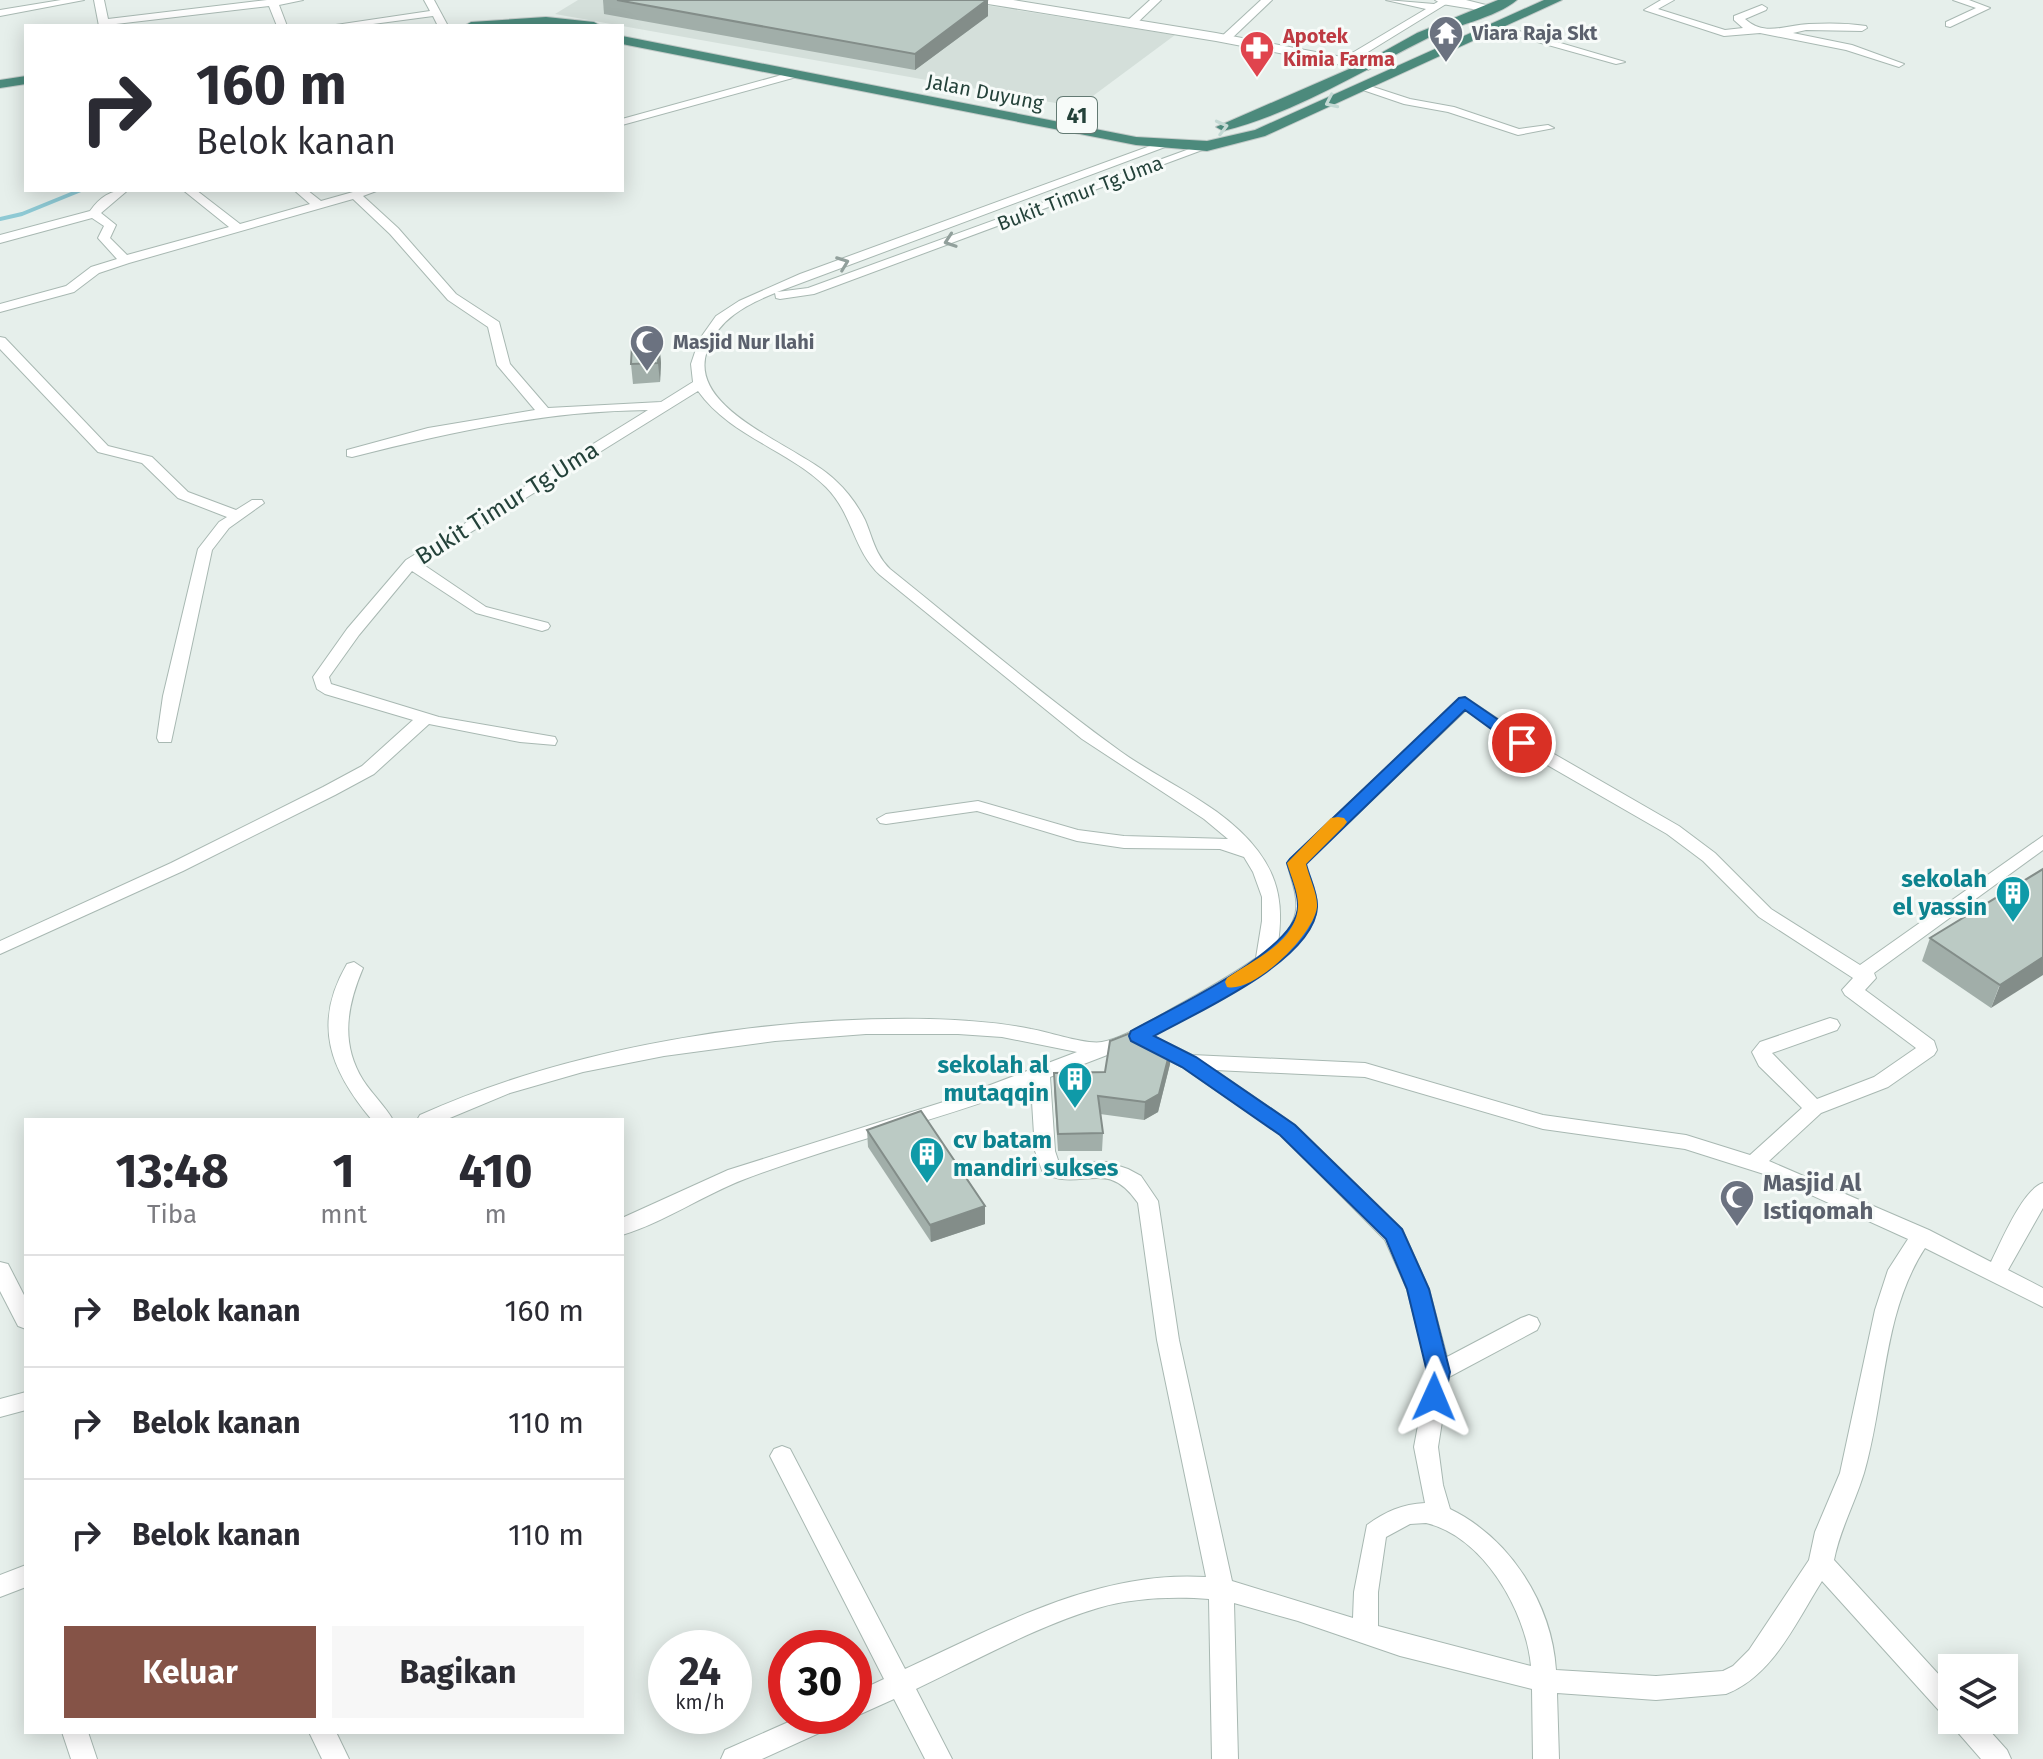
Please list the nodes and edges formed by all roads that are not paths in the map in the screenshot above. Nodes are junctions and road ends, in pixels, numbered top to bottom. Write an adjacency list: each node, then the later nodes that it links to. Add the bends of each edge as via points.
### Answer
1 (79, 0): 17 (street)
2 (99, 0): 20 (street)
3 (298, 0): 13 (street)
4 (429, 0): 18 (street)
5 (995, 0): 19 (street)
6 (1156, 0): 19 (street)
7 (1267, 0): 35 (street)
8 (1391, 0): 14 (street)
9 (1510, 0): 15 (highway, Jalan Duyung / 41)
10 (1555, 0): 28 (highway, Jalan Duyung / 41)
11 (1669, 0): 31 (street, via 1649,10 1724,33)
12 (1958, 0): 27 (street, via 1990,6)
13 (272, 1): 21 (street); 22 (street)
14 (1440, 3): 15 (street); 40 (street)
15 (1491, 8): 30 (highway, Jalan Duyung / 41)
16 (1762, 8): 31 (street, via 1738,18)
17 (0, 13)
18 (435, 13): 23 (street); 24 (street)
19 (1131, 23): 35 (street)
20 (104, 24)
21 (111, 24)
22 (281, 24)
23 (350, 24)
24 (442, 24)
25 (495, 24): 26 (highway)
26 (569, 24)
27 (1950, 24)
28 (1495, 27): 34 (highway, Jalan Duyung / 41); 41 (street)
29 (1862, 28): 33 (street, via 1806,27)
30 (1440, 29): 34 (highway, via 1438,35 1446,39); 37 (highway, Jalan Duyung / 41)
31 (1750, 29): 33 (street)
32 (624, 31): 38 (highway, Jalan Duyung / 41)
33 (1778, 34): 43 (street, via 1848,47)
34 (1472, 38): 39 (highway, Jalan Duyung / 41)
35 (1225, 39): 40 (street)
36 (624, 40): 42 (highway, Jalan Duyung / 41)
37 (1407, 45): 39 (highway, via 1434,44 1442,49); 44 (highway, Jalan Duyung / 41)
38 (754, 53): 42 (highway, via 757,59); 45 (highway, Jalan Duyung / 41)
39 (1439, 53): 48 (highway, Jalan Duyung / 41)
40 (1346, 61): 44 (street)
41 (1620, 62)
42 (738, 63): 45 (highway, Jalan Duyung / 41)
43 (1899, 64)
44 (1368, 66): 45 (highway, Jalan Duyung / 41, one-way to 44, via 1184,132 1241,122)
45 (791, 69): 51 (street); 53 (highway, Jalan Duyung / 41)
46 (24, 80): 47 (highway)
47 (0, 84)
48 (1364, 87): 52 (street, via 1518,132); 54 (highway, Jalan Duyung / 41, one-way to 54, via 1285,124)
49 (24, 88): 50 (highway)
50 (0, 91)
51 (624, 121)
52 (1548, 128)
53 (1161, 145): 54 (highway, Jalan Duyung / 41); 65 (street, Bukit Timur Tg.Uma, one-way to 53)
54 (1207, 146): 65 (street, Bukit Timur Tg.Uma, one-way to 65, via 810,291 788,296)
55 (119, 192): 61 (street)
56 (192, 192): 62 (street)
57 (303, 192): 60 (street)
58 (366, 192): 59 (street)
59 (355, 195): 60 (street); 71 (street, via 452,297 494,325 504,365)
60 (319, 205): 62 (street)
61 (94, 214): 63 (street); 64 (street, via 110,225 104,238)
62 (237, 227): 64 (street)
63 (0, 239)
64 (125, 260): 67 (street, via 95,270 70,289)
65 (770, 292): 69 (street, Bukit Timur Tg.Uma, via 723,315 698,352)
66 (0, 299): 67 (street)
67 (0, 308)
68 (0, 341): 74 (street, via 103,449 147,460 183,495)
69 (701, 383): 70 (street, Bukit Timur Tg.Uma); 82 (street, via 722,411 823,476 853,510 866,552 885,572 1116,756 1216,821)
70 (664, 406): 71 (street); 75 (street, Bukit Timur Tg.Uma)
71 (546, 414): 72 (street, via 443,429)
72 (352, 453)
73 (257, 503): 74 (street)
74 (238, 516): 78 (street, via 205,549)
75 (411, 563): 76 (street, via 481,610); 77 (street, Bukit Timur Tg.Uma, via 329,664 321,682 331,691)
76 (542, 626)
77 (423, 720): 79 (street, Bukit Timur Tg.Uma); 83 (street, via 389,754 355,777)
78 (165, 738)
79 (549, 741)
80 (886, 819): 82 (street, via 978,806 1077,835 1124,842 1222,843)
81 (2043, 842): 86 (street)
82 (1252, 855): 84 (street, via 1274,906)
83 (0, 948)
84 (1265, 963): 86 (street, via 1300,930 1308,906 1296,863 1465,702 1522,743 1683,837 1765,913); 88 (street)
85 (354, 968): 93 (street, via 336,1009 339,1045 351,1079)
86 (1860, 974): 92 (street, via 1867,979 1852,990 1927,1047 1881,1082)
87 (1830, 1025): 92 (street, via 1762,1052)
88 (1138, 1036): 89 (street); 90 (street)
89 (1104, 1050): 91 (street); 94 (street, via 987,1029 821,1028 627,1056 498,1090)
90 (1189, 1062): 95 (street, via 1365,1070 1543,1122 1686,1142); 104 (street, via 1288,1130 1394,1235 1418,1289)
91 (1040, 1074): 97 (street, via 908,1122 735,1175); 112 (street, via 1050,1168 1121,1174 1134,1181 1148,1201 1168,1340)
92 (1814, 1108): 95 (street)
93 (381, 1118)
94 (432, 1118)
95 (1753, 1164): 98 (street)
96 (2043, 1191): 100 (street)
97 (624, 1226)
98 (1921, 1236): 100 (street); 109 (street, via 1890,1296 1852,1473 1827,1532)
99 (0, 1270): 102 (street)
100 (1996, 1273): 101 (street)
101 (2043, 1298)
102 (24, 1316)
103 (1529, 1324): 104 (street)
104 (1439, 1372): 108 (street, via 1426,1447)
105 (24, 1402): 106 (street)
106 (0, 1408)
107 (782, 1456): 115 (street)
108 (1440, 1514): 113 (street, via 1406,1515 1375,1532); 114 (street, via 1471,1532 1512,1580 1538,1633)
109 (1821, 1563): 114 (street, via 1758,1658 1726,1682 1656,1688); 116 (street)
110 (24, 1577): 111 (street)
111 (0, 1586)
112 (1221, 1589): 113 (street); 115 (street, via 1178,1586 1099,1597); 126 (street)
113 (1365, 1633): 114 (street)
114 (1542, 1680): 127 (street)
115 (899, 1685): 117 (street); 125 (street)
116 (1938, 1692)
117 (872, 1697)
118 (76, 1734): 122 (street)
119 (323, 1734): 123 (street)
120 (790, 1734): 124 (street)
121 (1976, 1734): 128 (street)
122 (84, 1759)
123 (336, 1759)
124 (734, 1759)
125 (939, 1759)
126 (1225, 1759)
127 (1546, 1759)
128 (1998, 1759)

